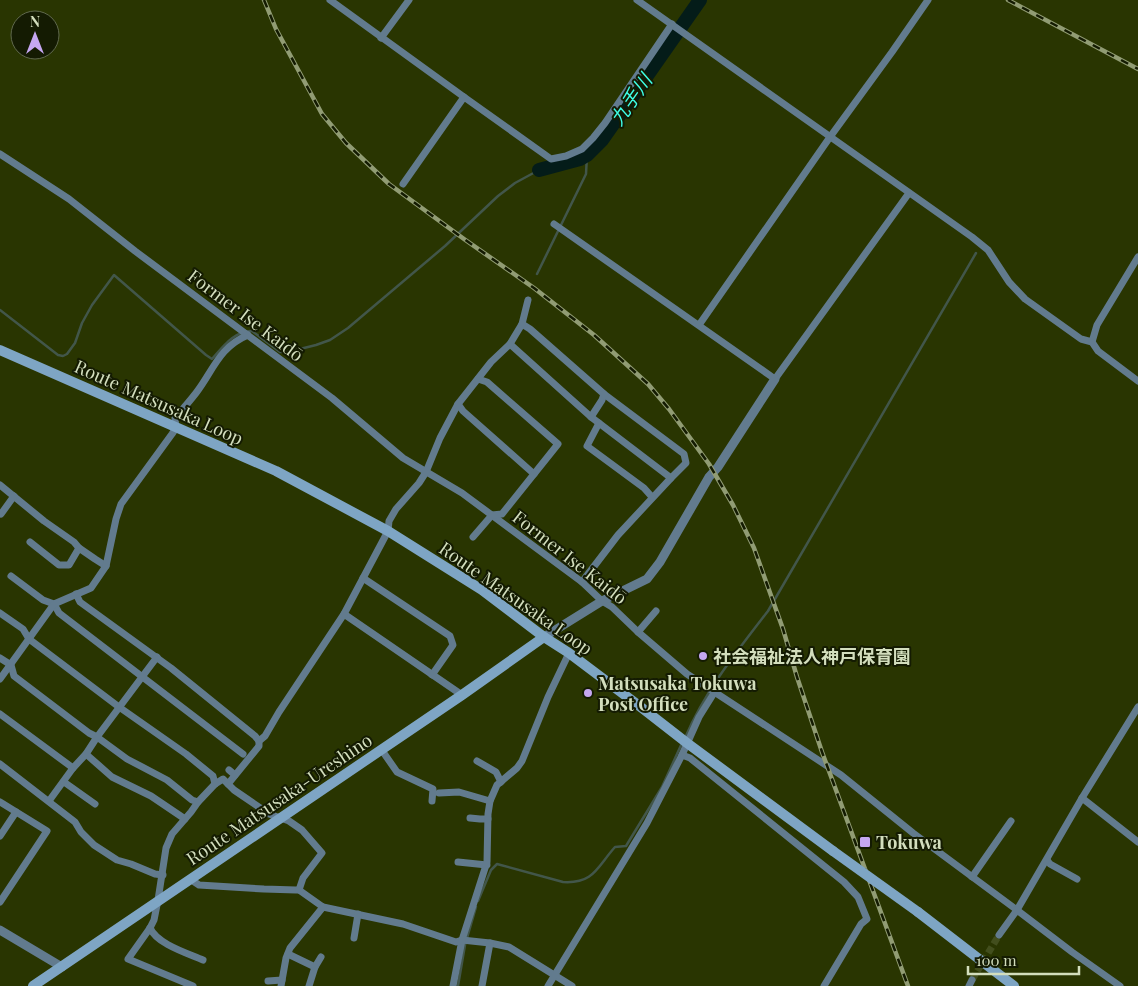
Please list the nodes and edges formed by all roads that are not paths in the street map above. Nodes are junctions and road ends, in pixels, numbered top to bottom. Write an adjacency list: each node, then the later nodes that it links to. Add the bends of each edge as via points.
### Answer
1 (330, 0): 6 (street)
2 (409, 0): 6 (street)
3 (637, 0): 5 (street)
4 (928, 0): 8 (street)
5 (672, 24): 7 (street, via 599,130 582,149 566,156 551,159); 8 (street)
6 (382, 38): 7 (street)
7 (464, 97): 10 (street)
8 (830, 136): 11 (street); 16 (street)
9 (0, 154): 17 (street, Former Ise Kaidō, via 69,199)
10 (403, 184)
11 (909, 193): 18 (street, via 988,250 1009,282 1025,299 1081,339); 24 (street)
12 (554, 224): 16 (street)
13 (1138, 257): 18 (street, via 1097,325)
14 (528, 300): 15 (street)
15 (522, 324): 19 (street); 26 (street)
16 (699, 325): 24 (street)
17 (248, 335): 22 (street, via 227,348); 31 (street, Former Ise Kaidō)
18 (1092, 342): 25 (street)
19 (510, 344): 23 (street); 28 (street)
20 (0, 350): 30 (main road, Route Matsusaka Loop)
21 (202, 368): 22 (street)
22 (210, 371): 30 (street, via 175,418)
23 (478, 379): 27 (street); 32 (street, via 487,382 558,444)
24 (775, 379): 48 (street, via 709,477 647,579)
25 (1138, 381)
26 (604, 394): 28 (street); 33 (street, via 684,454 686,463)
27 (458, 404): 31 (street); 32 (street)
28 (592, 417): 29 (street)
29 (599, 423): 33 (street); 36 (street, via 587,446)
30 (176, 428): 39 (main road, Route Matsusaka Loop, via 276,471); 43 (street, via 121,504)
31 (426, 472): 38 (street, Former Ise Kaidō); 39 (street, via 396,509)
32 (534, 474): 38 (street, via 502,514)
33 (671, 478): 36 (street)
34 (0, 485): 35 (street)
35 (14, 496): 37 (street); 42 (street)
36 (652, 497): 46 (street)
37 (1, 514)
38 (492, 515): 40 (street); 46 (street, Former Ise Kaidō)
39 (388, 531): 45 (street); 54 (main road, Route Matsusaka Loop, via 482,590)
40 (473, 537)
41 (30, 542): 42 (street, via 59,565 69,565)
42 (79, 548): 43 (street)
43 (106, 566): 47 (street, via 91,588)
44 (11, 576): 49 (street, via 43,600)
45 (363, 578): 52 (street); 60 (street, via 450,636 453,645)
46 (582, 582): 48 (street, Former Ise Kaidō)
47 (76, 594): 49 (street); 58 (street, via 80,602)
48 (602, 601): 53 (street, Former Ise Kaidō); 54 (street)
49 (54, 604): 55 (street); 61 (street, via 59,613)
50 (656, 611): 53 (street)
51 (0, 613): 55 (street, via 23,630)
52 (344, 614): 60 (street); 69 (street, via 265,736)
53 (638, 632): 63 (street, Former Ise Kaidō)
54 (544, 638): 56 (main road, Route Matsusaka Loop); 64 (main road, Route Matsusaka-Ureshino)
55 (29, 639): 59 (street); 65 (street)
56 (569, 653): 70 (main road, Route Matsusaka Loop); 79 (street, via 522,761)
57 (0, 658): 59 (street)
58 (157, 658): 61 (street); 69 (street)
59 (11, 664): 62 (street); 68 (street, via 14,676)
60 (432, 675): 64 (street)
61 (143, 677): 65 (street); 73 (street)
62 (0, 679)
63 (714, 693): 70 (street); 102 (street, Former Ise Kaidō, via 841,775)
64 (462, 696): 71 (main road, Route Matsusaka-Ureshino)
65 (120, 707): 68 (street); 80 (street, via 186,754 213,776)
66 (1138, 707): 83 (street)
67 (0, 714): 77 (street)
68 (97, 737): 72 (street); 87 (street)
69 (258, 741): 81 (street, via 260,746 232,772)
70 (687, 743): 74 (street); 133 (main road, Route Matsusaka Loop, bridge)
71 (381, 749): 85 (street, via 397,772 433,789); 91 (main road, Route Matsusaka-Ureshino)
72 (86, 754): 77 (street); 93 (street, via 112,777 151,796)
73 (243, 754)
74 (682, 754): 122 (street, via 656,798 647,824); 132 (street, via 844,882 858,897 867,919)
75 (477, 761): 79 (street, via 496,772)
76 (0, 764): 84 (street)
77 (73, 768): 78 (street)
78 (64, 782): 84 (street); 89 (street)
79 (501, 782): 88 (street)
80 (215, 784): 81 (street, via 222,779); 87 (street)
81 (228, 784): 91 (street, via 269,814)
82 (439, 793): 88 (street, via 459,792)
83 (1082, 798): 97 (street); 98 (street)
84 (49, 801): 101 (street, via 75,822 94,846 117,860)
85 (432, 801)
86 (0, 802): 90 (street)
87 (198, 802): 93 (street)
88 (490, 802): 94 (street)
89 (95, 804)
90 (16, 812): 96 (street); 107 (street, via 46,831)
91 (280, 817): 104 (main road, Route Matsusaka-Ureshino); 105 (street, via 302,830 322,853 303,878)
92 (470, 818): 94 (street)
93 (185, 819): 101 (street, via 172,834 166,848)
94 (488, 819): 100 (street)
95 (1012, 821): 102 (street)
96 (0, 836)
97 (1138, 842)
98 (1046, 860): 103 (street); 109 (street)
99 (458, 862): 100 (street)
100 (487, 865): 115 (street)
101 (163, 875): 106 (street)
102 (972, 877): 109 (street, Former Ise Kaidō)
103 (1076, 879)
104 (190, 880): 105 (street, via 199,886); 106 (main road, Route Matsusaka-Ureshino)
105 (299, 890): 108 (street)
106 (158, 900): 111 (street); 120 (main road, Route Matsusaka-Ureshino)
107 (0, 902)
108 (323, 907): 110 (street); 117 (street)
109 (1017, 910): 113 (street); 134 (street, Former Ise Kaidō)
110 (358, 914): 114 (street); 115 (street, via 403,924 456,942)
111 (150, 928): 119 (street, via 164,943); 126 (street, via 128,959)
112 (0, 930): 120 (street)
113 (999, 935)
114 (354, 938)
115 (462, 940): 116 (street); 128 (street)
116 (490, 943): 122 (street, via 509,947); 129 (street)
117 (288, 954): 121 (street); 124 (street)
118 (321, 957): 121 (street)
119 (203, 960)
120 (62, 967): 125 (main road, Route Matsusaka-Ureshino)
121 (315, 967): 127 (street)
122 (555, 975): 130 (street); 131 (street)
123 (268, 981): 124 (street)
124 (281, 983)
125 (32, 986)
126 (192, 986)
127 (309, 986)
128 (453, 986)
129 (482, 986)
130 (548, 986)
131 (572, 986)
132 (824, 986)
133 (1014, 986)
134 (1120, 986)

